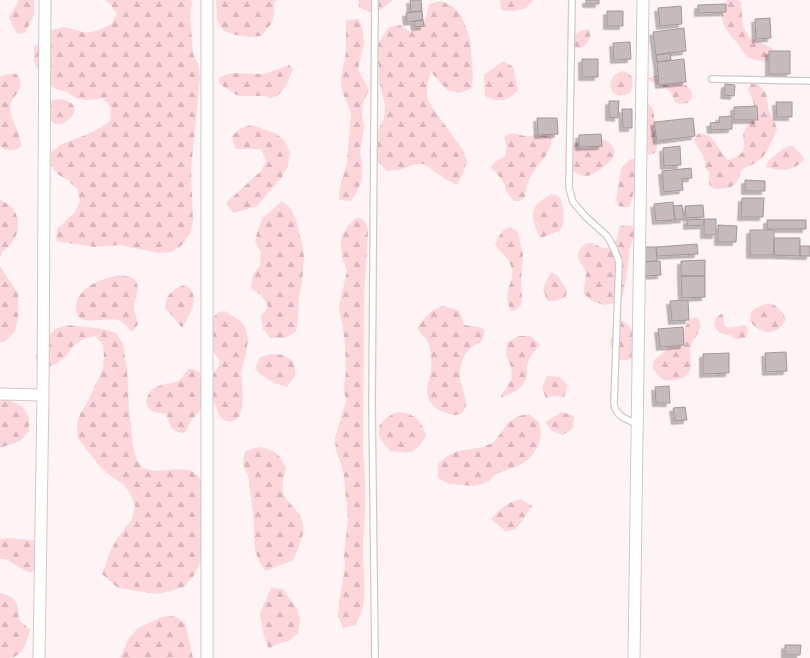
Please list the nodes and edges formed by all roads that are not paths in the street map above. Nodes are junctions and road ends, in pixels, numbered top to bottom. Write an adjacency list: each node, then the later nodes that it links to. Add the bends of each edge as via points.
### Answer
1 (45, 0): 9 (street)
2 (207, 0): 12 (street)
3 (375, 0): 13 (lane, via 372,404)
4 (572, 0): 10 (lane, via 569,188 573,202 607,236 619,262 614,408 625,419)
5 (643, 0): 10 (street)
6 (712, 79): 7 (lane)
7 (810, 81)
8 (0, 394): 9 (street)
9 (44, 395): 11 (street)
10 (637, 424): 14 (street)
11 (38, 658)
12 (207, 658)
13 (375, 658)
14 (634, 658)

